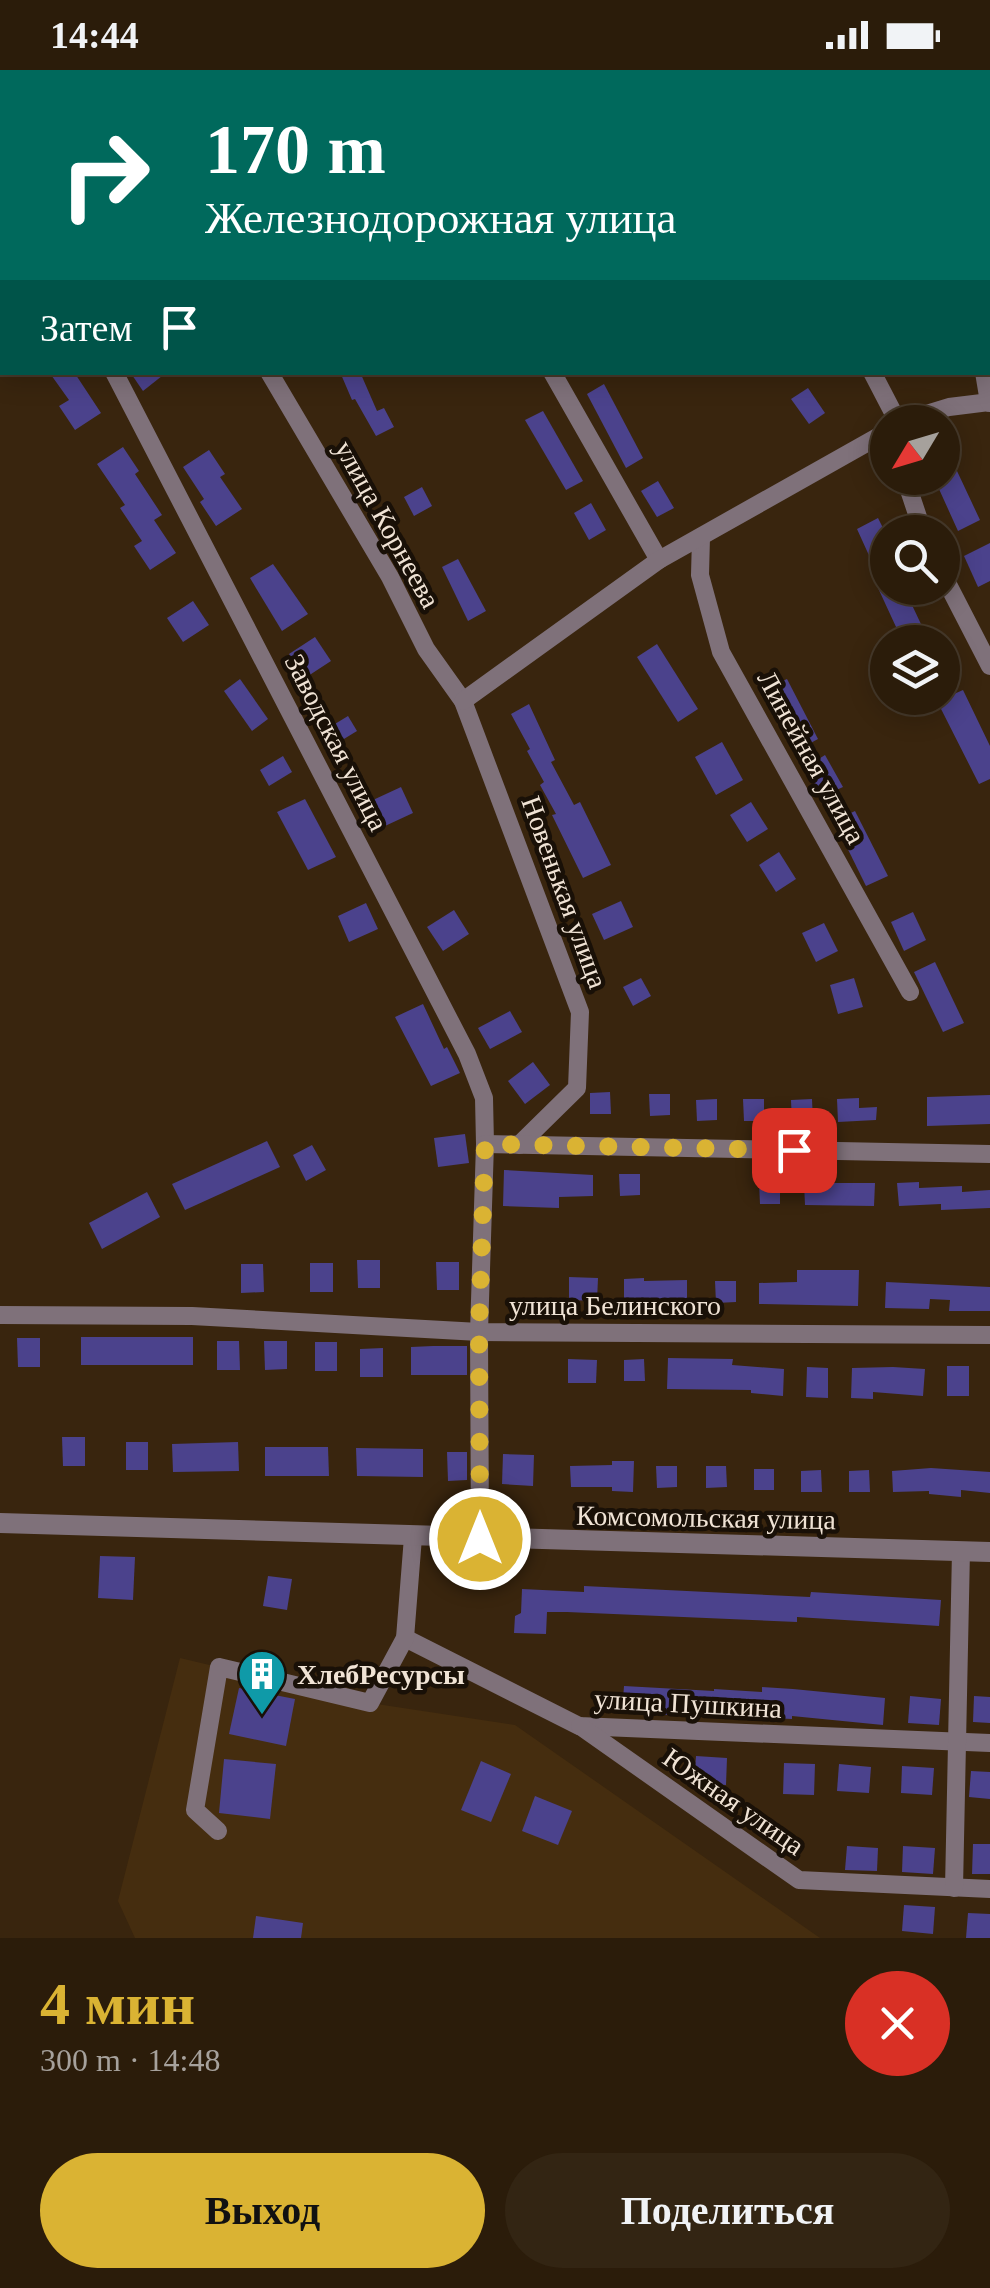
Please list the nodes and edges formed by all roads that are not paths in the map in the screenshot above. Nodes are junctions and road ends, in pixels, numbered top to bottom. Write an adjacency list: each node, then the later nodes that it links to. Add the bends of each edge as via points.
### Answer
1 (116, 375): 16 (street, Заводская улица, via 467,1054 484,1098)
2 (272, 375): 14 (street, улица Корнеева, via 426,650)
3 (554, 375): 11 (street)
4 (874, 375): 7 (street)
5 (986, 375): 6 (street)
6 (990, 402): 8 (street)
7 (890, 405)
8 (960, 406)
9 (870, 441): 10 (street)
10 (700, 537): 11 (street); 15 (street, Линейная улица, via 700,574 722,652)
11 (660, 560): 14 (street)
12 (959, 605): 13 (street)
13 (990, 666)
14 (463, 700): 17 (street, Новенькая улица, via 580,1012 577,1088)
15 (910, 992)
16 (485, 1144): 17 (street); 20 (street, Заводская улица)
17 (519, 1145): 18 (street)
18 (990, 1154)
19 (0, 1315): 20 (street, улица Белинского, via 192,1316)
20 (479, 1332): 21 (street, улица Белинского); 24 (street, Заводская улица)
21 (990, 1336)
22 (0, 1524): 23 (street, Комсомольская улица)
23 (413, 1537): 24 (street, Комсомольская улица); 27 (street)
24 (480, 1539): 25 (street, Комсомольская улица)
25 (961, 1551): 26 (street, Комсомольская улица); 29 (street)
26 (990, 1552)
27 (405, 1638): 28 (street, улица Пушкина); 31 (street, via 370,1703 219,1667 195,1810)
28 (579, 1726): 29 (street, улица Пушкина); 32 (street, Южная улица, via 799,1880)
29 (958, 1742): 30 (street, улица Пушкина); 32 (street)
30 (990, 1743)
31 (218, 1831)
32 (954, 1888): 33 (street, Южная улица)
33 (990, 1889)

